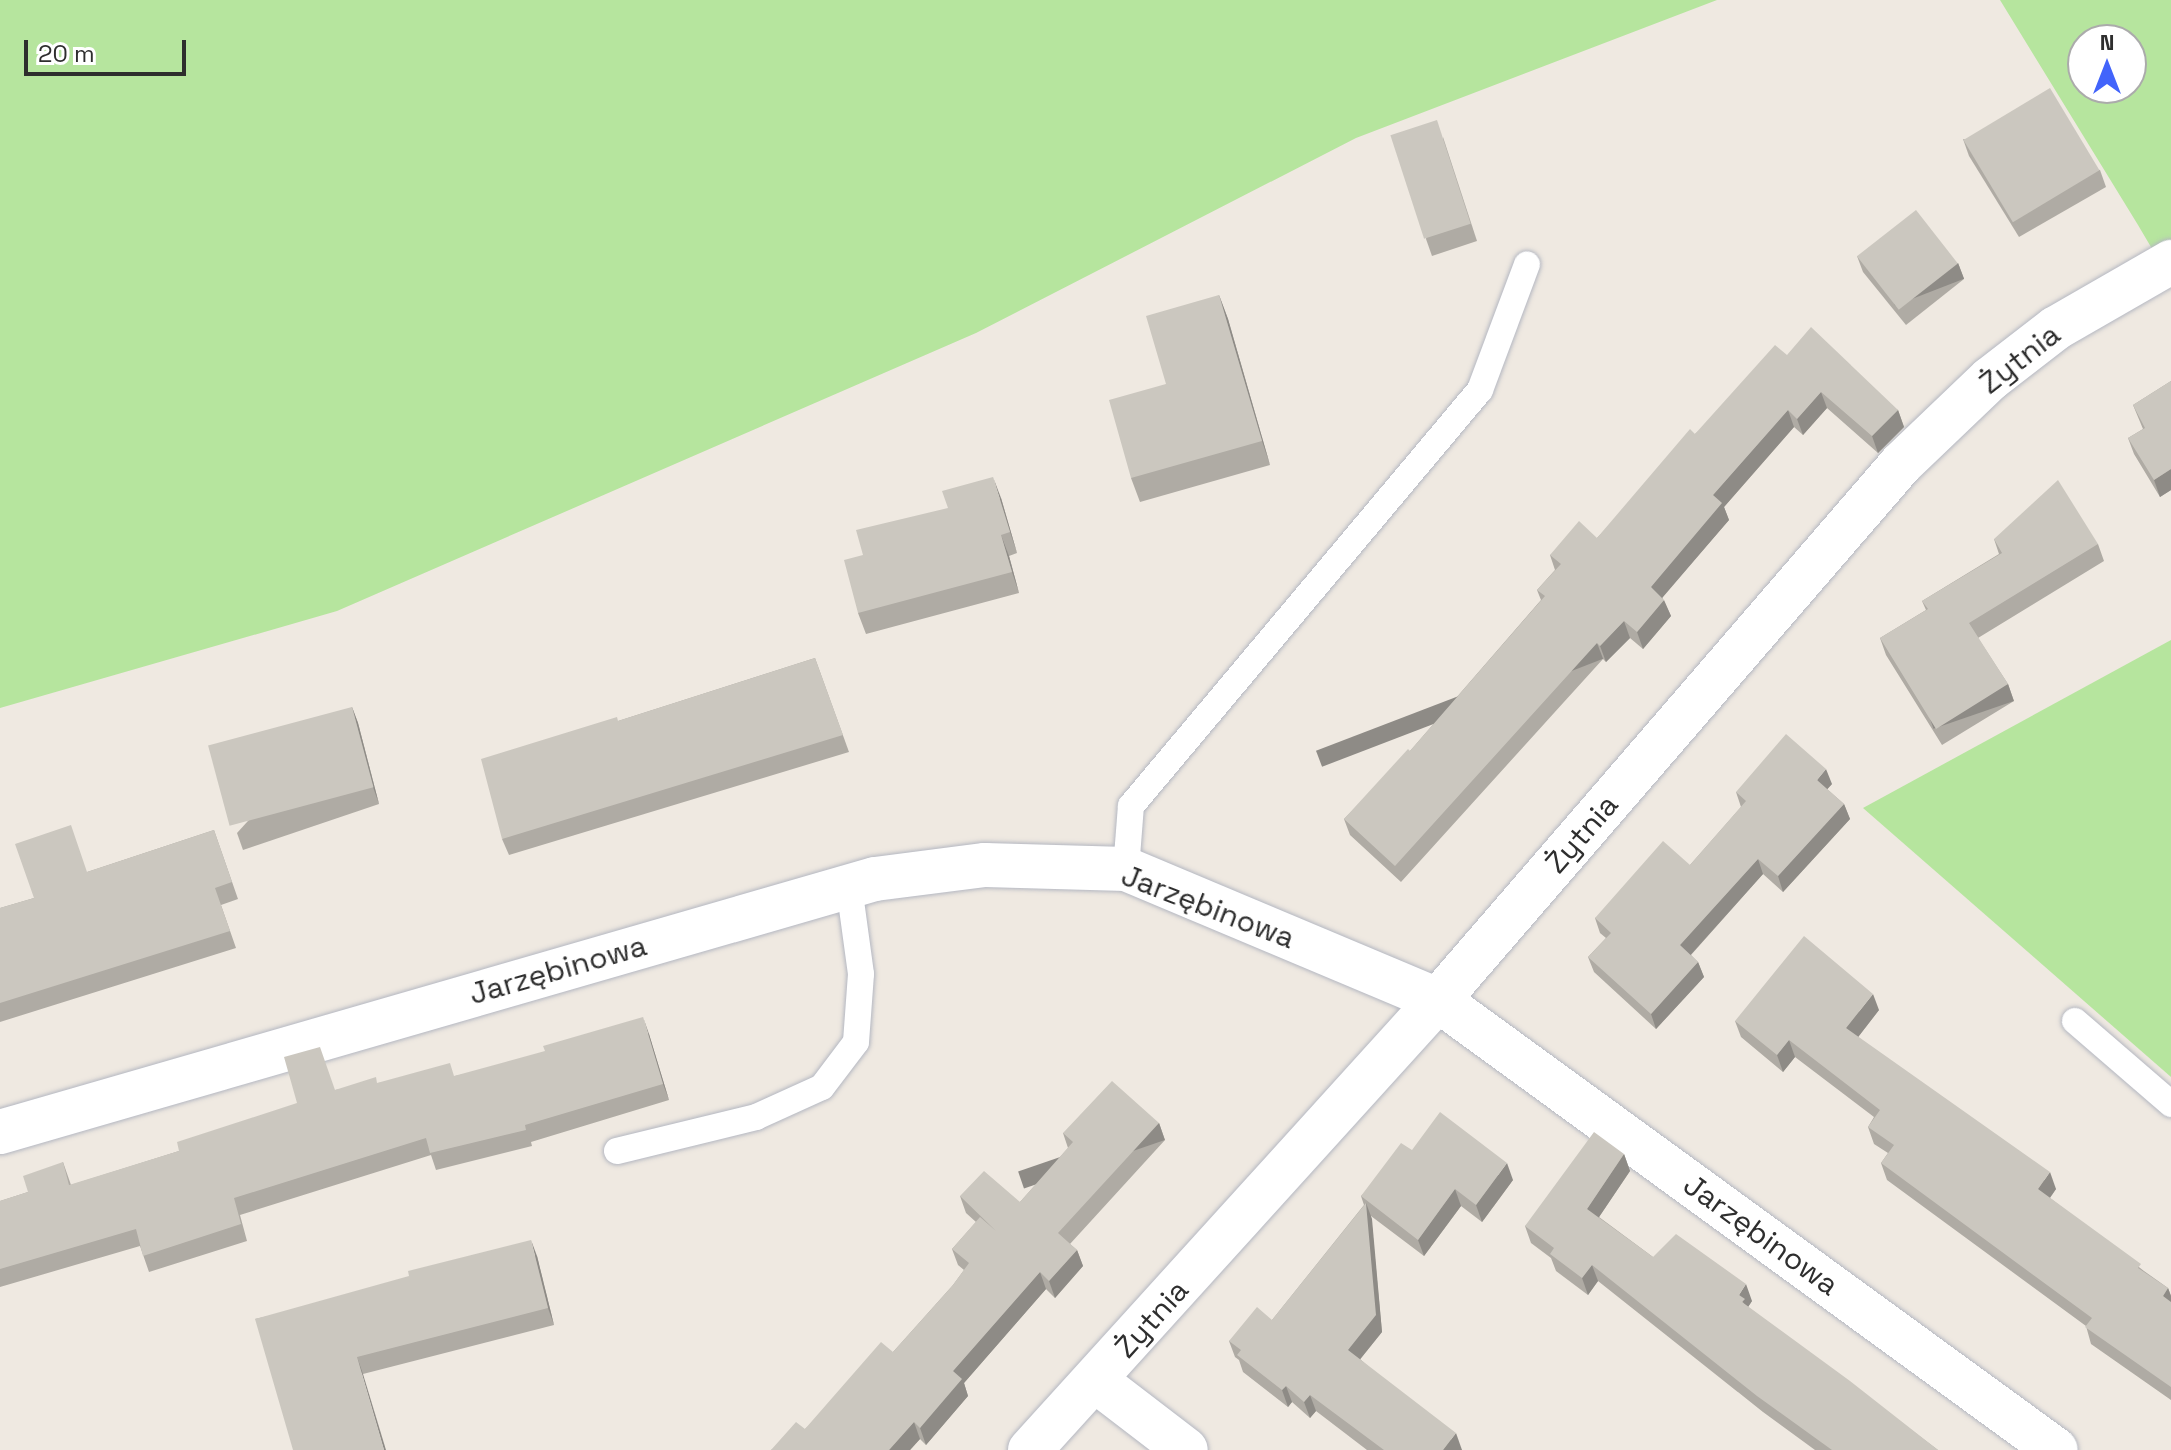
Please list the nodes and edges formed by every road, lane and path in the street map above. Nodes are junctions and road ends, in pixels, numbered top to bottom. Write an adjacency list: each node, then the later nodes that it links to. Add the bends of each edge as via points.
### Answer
1 (2171, 262): 5 (street, Żytnia, via 2056,328 1990,379 1901,464)
2 (1527, 264): 3 (lane, via 1480,390 1131,806)
3 (1126, 869): 4 (street, Jarzębinowa, via 985,865); 5 (street, Jarzębinowa)
4 (849, 886): 8 (street, Jarzębinowa); 9 (lane, via 861,974 856,1042 822,1087 756,1117)
5 (1438, 1000): 10 (street, Żytnia); 13 (street, Jarzębinowa)
6 (2075, 1021): 7 (lane)
7 (2171, 1104)
8 (0, 1132)
9 (617, 1151)
10 (1096, 1381): 11 (street, Żytnia); 12 (street)
11 (1030, 1450)
12 (1186, 1450)
13 (2056, 1450)

